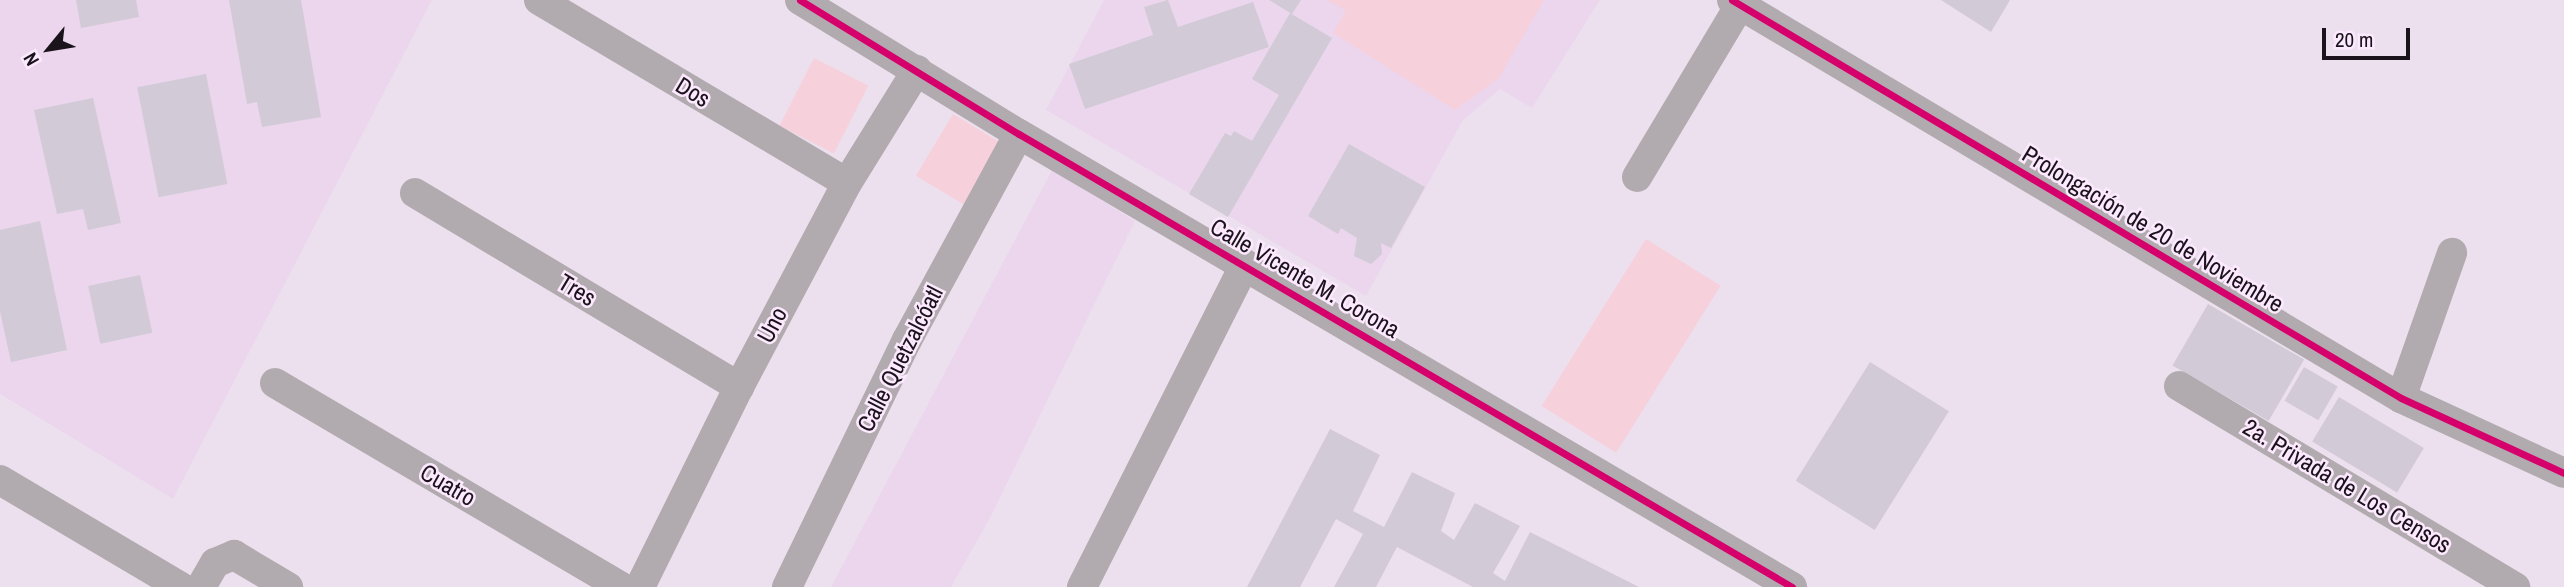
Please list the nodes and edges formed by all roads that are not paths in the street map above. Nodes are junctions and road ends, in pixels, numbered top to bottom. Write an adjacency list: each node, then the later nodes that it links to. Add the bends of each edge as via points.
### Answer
1 (538, 0): 7 (street, Dos)
2 (800, 0): 4 (street, Calle Vicente M. Corona)
3 (1736, 2): 6 (street); 14 (street, Prolongación de 20 de Noviembre)
4 (917, 70): 5 (street, Calle Vicente M. Corona); 7 (street, Uno)
5 (1019, 134): 10 (street, Calle Vicente M. Corona); 22 (street, Calle Quetzalcóatl, via 907,340)
6 (1637, 177)
7 (847, 183): 13 (street, Uno)
8 (415, 193): 13 (street, Tres)
9 (2452, 253): 14 (street)
10 (1245, 264): 23 (street, Calle Vicente M. Corona); 24 (street, Calle Vicente M. Corona)
11 (275, 383): 20 (street, Cuatro)
12 (2179, 386): 25 (street, 2a. Privada de Los Censos)
13 (739, 387): 21 (street, Uno)
14 (2401, 398): 15 (street, Prolongación de 20 de Noviembre)
15 (2564, 473)
16 (0, 480): 17 (street)
17 (181, 587)
18 (201, 587): 19 (street, via 215,563 234,555)
19 (288, 587)
20 (621, 587)
21 (639, 587)
22 (787, 587)
23 (1082, 587)
24 (1792, 587)
25 (2515, 587)

